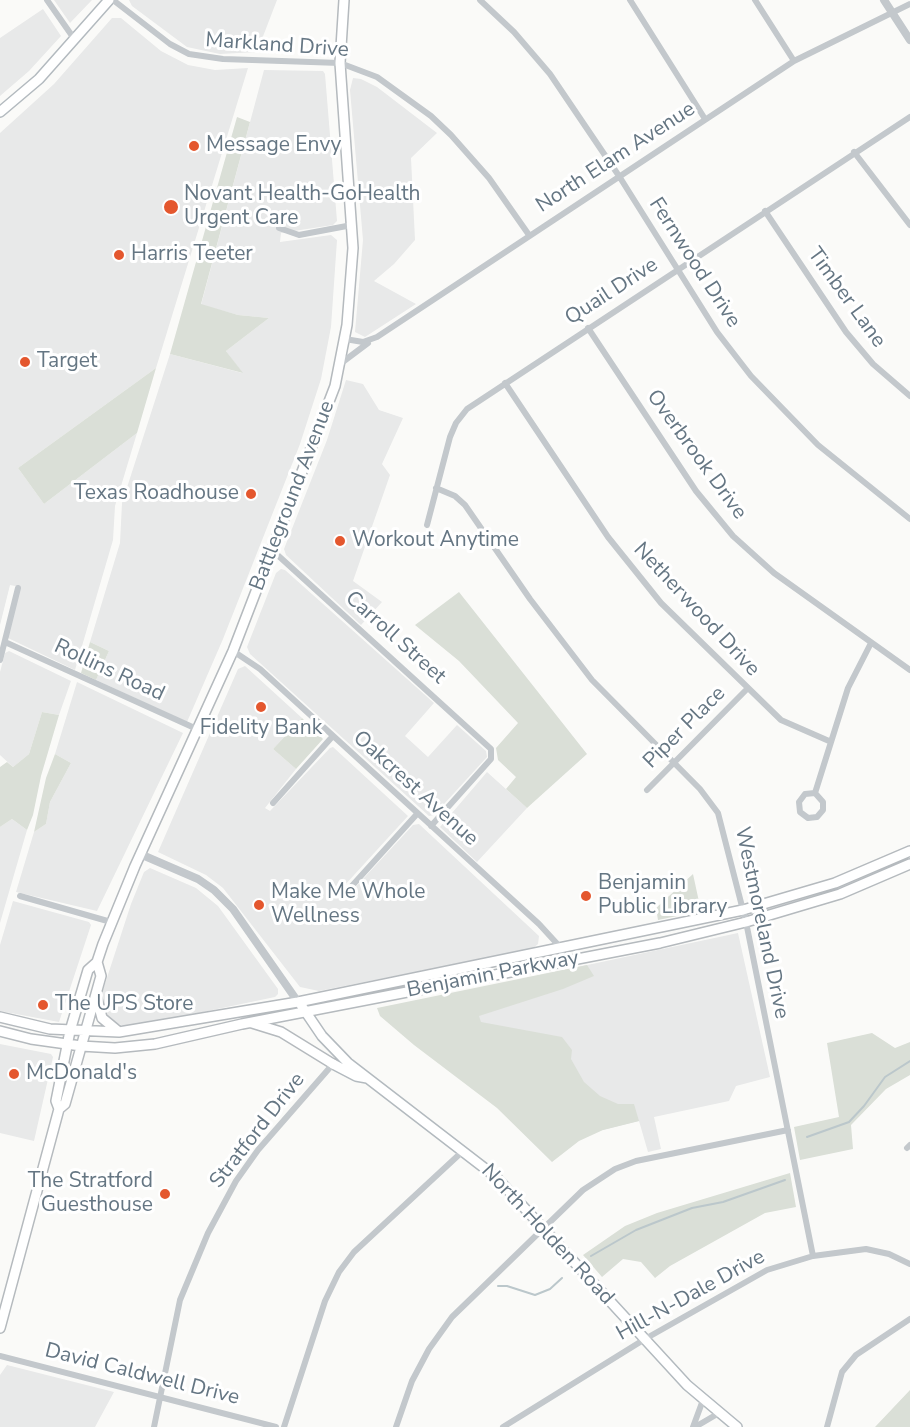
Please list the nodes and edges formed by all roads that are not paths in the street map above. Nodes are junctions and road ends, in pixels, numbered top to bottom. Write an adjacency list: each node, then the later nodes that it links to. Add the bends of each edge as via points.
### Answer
1 (48, 0): 10 (street)
2 (111, 0): 10 (main road); 13 (street, Markland Drive, via 189,54 223,60)
3 (344, 0): 13 (main road, Battleground Avenue)
4 (480, 0): 18 (street, Fernwood Drive, via 546,69)
5 (630, 0): 16 (street)
6 (755, 0): 12 (street)
7 (884, 0): 9 (street)
8 (910, 4): 9 (street, North Elam Avenue)
9 (892, 12): 11 (street); 12 (street, North Elam Avenue)
10 (75, 40): 14 (main road, via 26,92)
11 (910, 40)
12 (794, 61): 16 (street, North Elam Avenue)
13 (340, 63): 20 (main road, Battleground Avenue); 23 (street, Markland Drive, via 377,77 434,118 489,178)
14 (0, 112)
15 (910, 117): 17 (street, Quail Drive)
16 (705, 119): 18 (street, North Elam Avenue)
17 (854, 152): 19 (street, Quail Drive); 21 (street)
18 (619, 176): 23 (street, North Elam Avenue); 24 (street, Fernwood Drive)
19 (765, 211): 24 (street, Quail Drive); 30 (street, Timber Lane, via 846,332 873,364)
20 (352, 225): 22 (street, via 300,235); 26 (main road, Battleground Avenue)
21 (910, 225)
22 (279, 228)
23 (529, 235): 27 (street, North Elam Avenue)
24 (677, 270): 25 (street, Quail Drive); 32 (street, Fernwood Drive, via 728,346 775,402 818,445)
25 (588, 328): 29 (street, Quail Drive); 37 (street, Overbrook Drive, via 696,491 733,536 774,573)
26 (345, 339): 27 (street); 28 (main road, Battleground Avenue)
27 (370, 341): 28 (street, North Elam Avenue)
28 (340, 364): 34 (main road, Battleground Avenue)
29 (505, 383): 31 (street, Quail Drive, via 461,415 450,437); 41 (street, Netherwood Drive, via 629,566)
30 (910, 396)
31 (436, 488): 33 (street, Quail Drive); 45 (street, Westmoreland Drive, via 465,505 592,680)
32 (910, 519)
33 (427, 525)
34 (272, 550): 38 (main road, Battleground Avenue); 50 (street, Carroll Street, via 493,753)
35 (18, 588): 36 (street)
36 (5, 642): 39 (street); 42 (street, Rollins Road)
37 (871, 643): 40 (street, Overbrook Drive); 44 (street, via 848,688)
38 (233, 651): 42 (main road, Battleground Avenue); 43 (street, Oakcrest Avenue, via 260,669)
39 (0, 660)
40 (910, 670)
41 (747, 689): 44 (street, Netherwood Drive, via 781,720); 45 (street, Piper Place)
42 (199, 730): 52 (main road, Battleground Avenue)
43 (333, 736): 48 (street); 49 (street, Oakcrest Avenue)
44 (829, 741): 47 (street)
45 (673, 762): 46 (street, Piper Place); 56 (street, Westmoreland Drive, via 718,813)
46 (647, 790)
47 (815, 793): 47 (street, via 806,794 799,802 800,812 808,819 818,817 823,810 823,802)
48 (273, 803)
49 (417, 814): 50 (street, Oakcrest Avenue); 54 (street)
50 (431, 826): 59 (street, Oakcrest Avenue)
51 (910, 851): 56 (main road, Benjamin Parkway, via 835,883)
52 (140, 854): 57 (main road, Battleground Avenue); 63 (street, via 214,890 233,909)
53 (910, 864): 58 (main road, Benjamin Parkway, via 840,894)
54 (350, 888)
55 (20, 896): 57 (street)
56 (743, 910): 58 (street, Westmoreland Drive); 59 (main road, Benjamin Parkway)
57 (111, 922): 61 (main road, Battleground Avenue)
58 (746, 922): 60 (main road, Benjamin Parkway, via 660,943); 76 (street, Westmoreland Drive)
59 (561, 948): 60 (street); 63 (main road, Benjamin Parkway)
60 (563, 960): 64 (main road, Benjamin Parkway)
61 (98, 962): 62 (main road, Battleground Avenue); 67 (main road, Battleground Avenue, via 88,970)
62 (96, 993): 69 (main road, Battleground Avenue); 70 (main road, via 102,1018)
63 (298, 1002): 64 (main road, North Holden Road); 70 (main road, Benjamin Parkway)
64 (306, 1013): 66 (main road, Benjamin Parkway); 74 (main road, North Holden Road, via 336,1051)
65 (0, 1017): 67 (main road, Benjamin Parkway, via 36,1027)
66 (250, 1022): 72 (main road, Benjamin Parkway, via 155,1044); 73 (main road, via 281,1032)
67 (70, 1030): 69 (main road, Benjamin Parkway); 71 (main road, Battleground Avenue)
68 (0, 1031): 71 (main road, Benjamin Parkway)
69 (85, 1032): 70 (main road, Benjamin Parkway); 72 (main road, Battleground Avenue)
70 (119, 1032)
71 (67, 1044): 72 (main road, Benjamin Parkway); 75 (main road, Battleground Avenue, via 56,1101)
72 (81, 1046): 75 (main road, Battleground Avenue, via 65,1104)
73 (333, 1064): 74 (main road); 85 (street, Stratford Drive, via 258,1150 223,1202 192,1265 180,1300)
74 (369, 1079): 77 (main road, North Holden Road)
75 (59, 1109): 82 (main road, Battleground Avenue)
76 (788, 1130): 78 (street, via 615,1169 583,1190); 79 (street, Westmoreland Drive)
77 (464, 1150): 78 (main road, North Holden Road, via 496,1177); 90 (street, via 354,1252 339,1272 325,1301)
78 (541, 1228): 83 (main road, North Holden Road); 91 (street, via 452,1317 412,1380)
79 (813, 1256): 80 (street, Hill-N-Dale Drive, via 866,1250 889,1254); 83 (street, Hill-N-Dale Drive, via 752,1278)
80 (910, 1264)
81 (910, 1318): 95 (street, via 856,1355 842,1372)
82 (0, 1328)
83 (645, 1339): 86 (main road, North Holden Road); 92 (street, Hill-N-Dale Drive)
84 (0, 1356): 85 (street, David Caldwell Drive)
85 (159, 1396): 88 (street, Stratford Drive); 89 (street, David Caldwell Drive)
86 (703, 1400): 87 (main road, North Holden Road); 93 (street)
87 (719, 1413): 93 (street); 94 (main road, North Holden Road)
88 (154, 1427)
89 (276, 1427)
90 (284, 1427)
91 (396, 1427)
92 (503, 1427)
93 (694, 1427)
94 (737, 1427)
95 (827, 1427)

